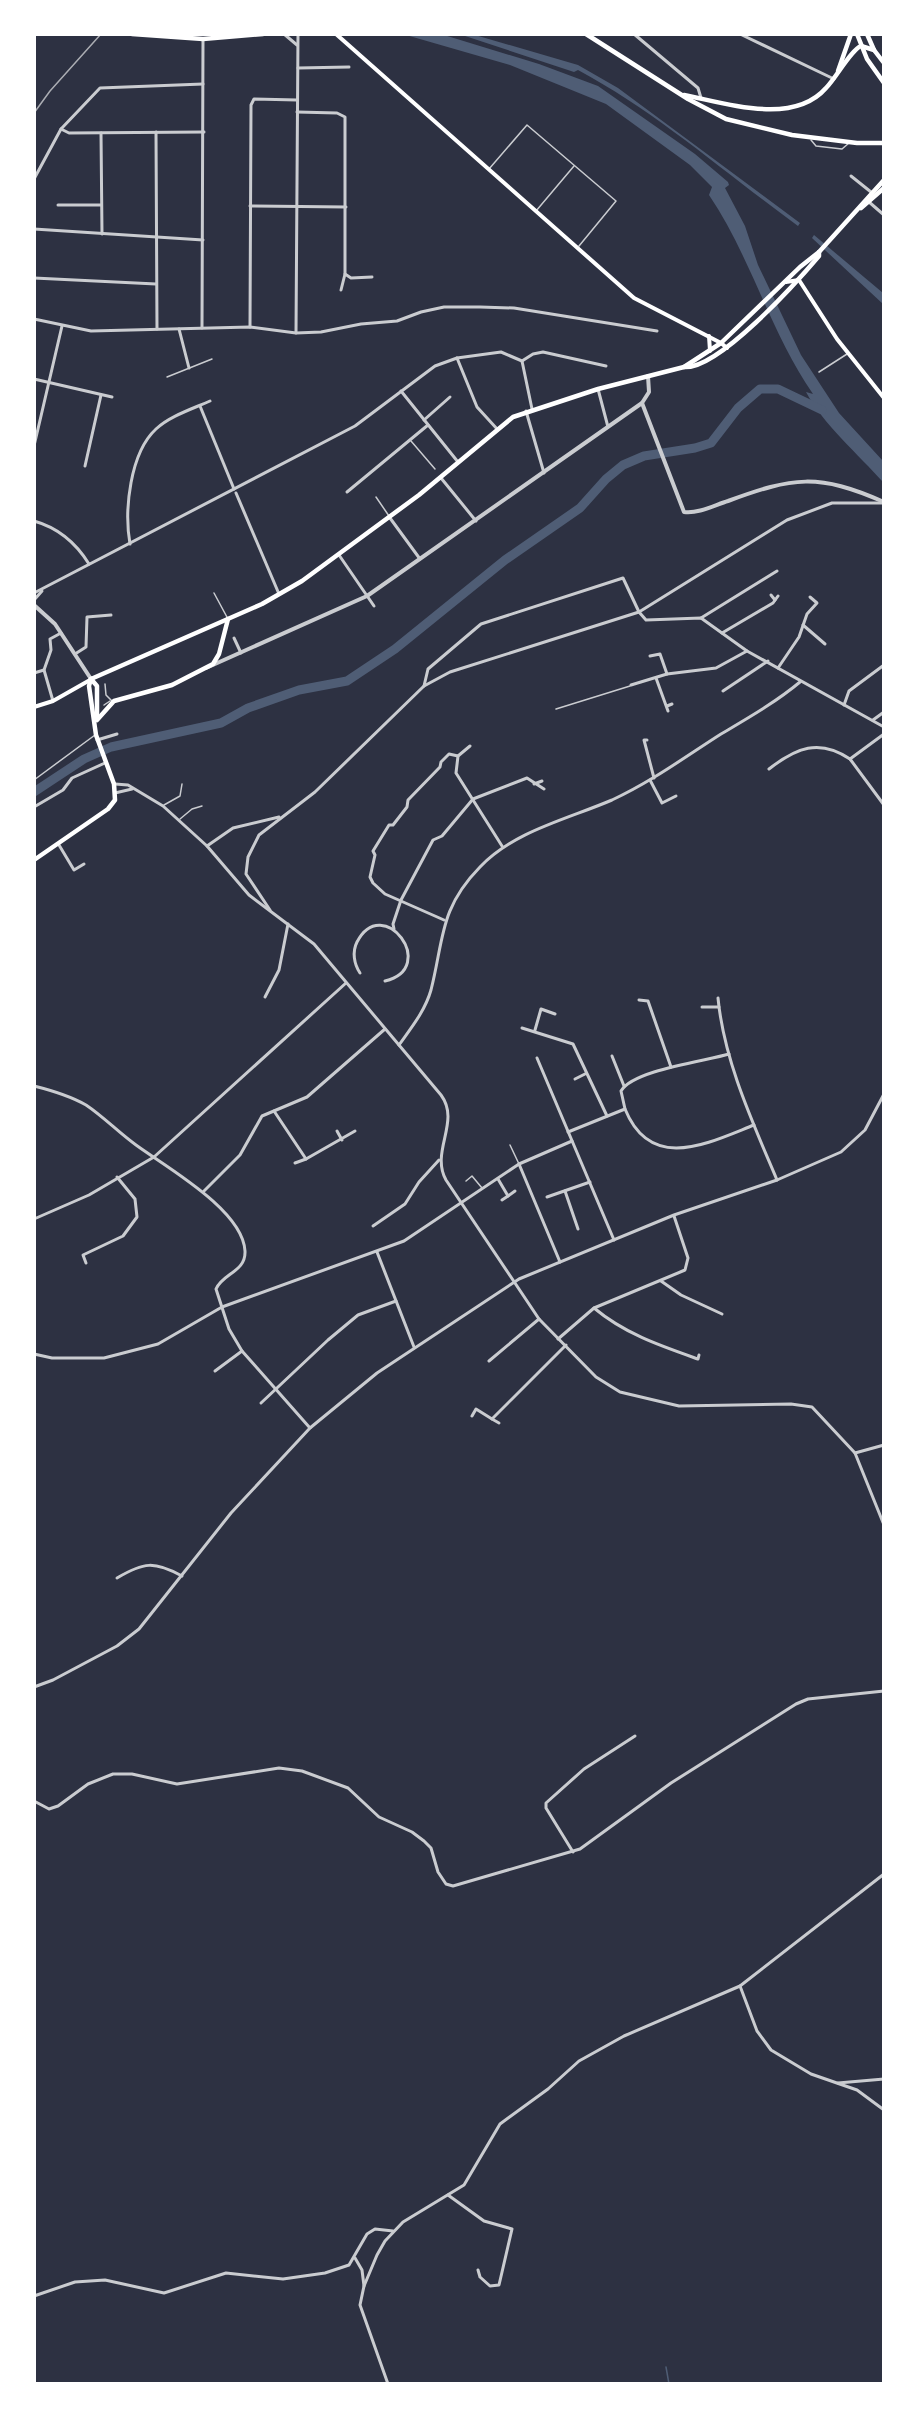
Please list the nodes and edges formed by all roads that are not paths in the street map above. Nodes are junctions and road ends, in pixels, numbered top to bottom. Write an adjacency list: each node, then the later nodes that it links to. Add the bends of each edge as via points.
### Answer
1 (132, 34): 13 (main road)
2 (263, 34): 13 (main road)
3 (284, 34): 15 (street)
4 (298, 34): 15 (street)
5 (586, 34): 23 (main road)
6 (634, 34): 24 (street, via 698,88)
7 (740, 34): 12 (street)
8 (851, 34): 20 (main road)
9 (857, 34): 14 (main road)
10 (867, 34): 16 (main road)
11 (336, 35): 34 (main road)
12 (749, 36): 20 (street)
13 (203, 39): 22 (street)
14 (861, 46): 16 (main road); 20 (main road); 21 (main road)
15 (298, 47): 19 (street)
16 (874, 50): 17 (main road)
17 (884, 63)
18 (349, 67): 19 (street)
19 (298, 68): 25 (street)
20 (835, 76): 24 (main road, via 815,98 786,108)
21 (884, 83)
22 (203, 84): 28 (street, via 100,88); 30 (street)
23 (684, 95): 24 (main road); 27 (main road)
24 (701, 99): 27 (main road, via 701,103)
25 (297, 100): 26 (street); 43 (street, via 254,99 251,105)
26 (297, 112): 44 (street); 45 (street, via 337,113 345,117)
27 (726, 119): 32 (main road, via 810,138)
28 (61, 129): 31 (street, via 69,133); 36 (street)
29 (156, 132): 30 (street); 31 (street); 51 (street)
30 (204, 132): 52 (street)
31 (101, 133): 42 (street)
32 (884, 143)
33 (574, 165): 34 (lane, via 527,125); 47 (lane); 53 (lane, via 616,201)
34 (488, 170): 47 (main road)
35 (851, 176): 39 (street)
36 (34, 179)
37 (884, 180): 39 (main road)
38 (884, 188): 40 (main road)
39 (871, 192): 46 (main road)
40 (869, 202): 46 (main road); 48 (street)
41 (58, 205): 42 (street)
42 (102, 205): 50 (street)
43 (250, 206): 44 (street); 64 (street)
44 (297, 206): 45 (street); 69 (street)
45 (346, 207): 55 (street)
46 (859, 209): 54 (main road)
47 (535, 211): 53 (main road)
48 (884, 215)
49 (34, 229): 50 (street)
50 (102, 234): 51 (street)
51 (156, 237): 52 (street); 59 (street)
52 (203, 240): 65 (street)
53 (577, 248): 70 (main road, via 634,298)
54 (819, 252): 58 (main road); 60 (main road)
55 (345, 274): 56 (street, via 351,278); 61 (street)
56 (372, 277)
57 (34, 278): 59 (street)
58 (799, 280): 60 (main road, via 789,280); 72 (main road); 74 (main road)
59 (156, 284): 66 (street)
60 (781, 286): 71 (main road)
61 (341, 290)
62 (34, 319): 63 (street)
63 (62, 326): 66 (street, via 91,331); 85 (street)
64 (250, 327): 65 (street); 69 (street)
65 (202, 328): 67 (street)
66 (157, 329): 67 (street)
67 (179, 329): 79 (street)
68 (657, 331): 69 (street, via 514,308 444,307 397,321)
69 (296, 333)
70 (709, 336): 71 (main road); 73 (main road)
71 (721, 343): 72 (main road); 73 (main road)
72 (727, 349): 80 (main road, via 699,365)
73 (710, 351): 80 (main road)
74 (848, 353): 81 (lane); 91 (main road)
75 (457, 358): 77 (street, via 501,352); 87 (street, via 435,366); 100 (street, via 477,407)
76 (212, 359): 79 (lane)
77 (522, 361): 78 (street, via 543,352); 95 (street)
78 (606, 366)
79 (189, 368): 83 (lane)
80 (684, 368): 82 (main road)
81 (819, 372)
82 (648, 376): 86 (main road); 93 (street, via 650,392)
83 (168, 377)
84 (34, 379): 85 (street)
85 (50, 382): 88 (street); 102 (street)
86 (598, 389): 95 (main road); 99 (street)
87 (401, 391): 97 (street); 110 (street, via 355,426)
88 (102, 394): 89 (street); 104 (street)
89 (112, 397)
90 (450, 397): 97 (street)
91 (884, 398)
92 (210, 401): 94 (street)
93 (642, 403): 99 (street); 114 (street, via 681,509 688,513 796,480 819,481)
94 (200, 406): 110 (street); 118 (street, via 157,427 145,440 126,515)
95 (532, 409): 96 (main road)
96 (526, 411): 100 (main road); 106 (street)
97 (424, 420): 98 (street)
98 (428, 425): 101 (street); 103 (street)
99 (609, 427): 106 (street)
100 (498, 430): 103 (main road)
101 (410, 440): 105 (lane); 108 (street)
102 (34, 446)
103 (459, 463): 107 (main road)
104 (85, 466)
105 (435, 470)
106 (544, 473): 117 (street)
107 (441, 478): 115 (main road); 117 (street)
108 (362, 480): 109 (street); 111 (street)
109 (366, 485)
110 (234, 489): 118 (street)
111 (347, 492)
112 (236, 493): 126 (street)
113 (376, 497): 115 (lane)
114 (884, 502): 132 (street, via 832,503 809,510)
115 (390, 518): 119 (main road); 120 (street)
116 (34, 521): 121 (street, via 67,538)
117 (476, 521): 120 (street)
118 (130, 544): 121 (street)
119 (339, 555): 126 (main road); 128 (street)
120 (420, 560): 128 (street)
121 (89, 564): 123 (street)
122 (777, 571): 134 (street)
123 (43, 589): 124 (street); 130 (street)
124 (34, 592)
125 (214, 593): 135 (lane)
126 (279, 594): 135 (main road)
127 (771, 595): 138 (street, via 776,598)
128 (367, 596): 131 (street); 143 (street)
129 (810, 597): 136 (street, via 817,603)
130 (35, 606): 137 (street)
131 (374, 606)
132 (639, 612): 134 (street, via 646,620); 156 (street, via 450,672); 156 (street, via 623,578 481,624 428,669)
133 (111, 615): 142 (street, via 87,616 86,647)
134 (701, 618): 138 (street)
135 (228, 619): 147 (main road, via 218,660); 153 (main road)
136 (803, 625): 140 (street); 148 (street)
137 (61, 633): 142 (street); 149 (street, via 50,639)
138 (722, 633): 141 (street)
139 (234, 638): 143 (street)
140 (825, 644)
141 (747, 651): 145 (street); 151 (street, via 716,668)
142 (75, 654): 153 (street)
143 (242, 654): 147 (street)
144 (650, 656): 151 (street, via 660,654)
145 (768, 662): 148 (street); 158 (street)
146 (884, 665): 163 (street, via 849,691)
147 (206, 668): 160 (main road, via 172,685)
148 (778, 668): 154 (street)
149 (45, 670): 150 (street); 159 (street)
150 (34, 673)
151 (667, 674): 152 (street)
152 (656, 678): 157 (street); 161 (street, via 667,708)
153 (91, 679): 159 (main road); 167 (main road, via 97,686); 169 (main road, via 88,686)
154 (800, 682): 163 (street); 180 (street)
155 (105, 684): 160 (lane)
156 (424, 686): 195 (street, via 315,792)
157 (631, 686): 165 (lane)
158 (723, 691)
159 (53, 701): 164 (main road)
160 (112, 701): 162 (lane); 167 (main road)
161 (672, 704)
162 (104, 705)
163 (844, 705): 168 (street)
164 (34, 707)
165 (556, 709)
166 (884, 712): 168 (street)
167 (97, 720): 169 (main road)
168 (873, 720): 170 (street)
169 (94, 726): 173 (main road)
170 (884, 727)
171 (117, 734): 173 (street)
172 (884, 734): 177 (street)
173 (97, 739): 178 (main road); 181 (lane)
174 (647, 740): 180 (street, via 645,752)
175 (470, 746): 176 (street)
176 (458, 756): 190 (street, via 456,773); 202 (street, via 449,754 441,762 408,800 407,807 389,825 373,851 373,883 385,894)
177 (850, 759): 179 (street, via 820,746 802,748); 191 (street)
178 (104, 761): 183 (main road); 194 (street, via 72,778 63,790)
179 (769, 770)
180 (652, 779): 189 (street, via 662,803); 199 (street, via 613,800)
181 (34, 780)
182 (542, 781): 185 (street)
183 (114, 784): 186 (street); 188 (main road)
184 (182, 784): 192 (lane, via 180,796)
185 (534, 784): 187 (street); 190 (street, via 527,778)
186 (134, 789): 188 (street); 192 (street)
187 (544, 789)
188 (115, 794): 197 (main road, via 108,809)
189 (676, 796)
190 (473, 799): 199 (street); 202 (street, via 453,825 426,848)
191 (884, 805)
192 (163, 806): 196 (street)
193 (202, 806): 196 (lane)
194 (34, 807)
195 (280, 817): 198 (street, via 232,828); 203 (street, via 254,842 247,866 249,880)
196 (180, 820): 198 (street)
197 (59, 845): 200 (main road); 201 (street, via 74,870)
198 (207, 846): 203 (street, via 238,885)
199 (502, 846): 204 (street, via 454,898)
200 (34, 860)
201 (84, 864)
202 (401, 900): 204 (street); 206 (street)
203 (270, 911): 205 (street)
204 (444, 920): 219 (street, via 430,991 419,1017)
205 (288, 924): 209 (street, via 314,944); 210 (street, via 279,970)
206 (394, 929): 207 (street, via 379,926 362,935 354,954); 208 (street, via 408,947 407,959 398,975)
207 (360, 973)
208 (385, 981)
209 (346, 983): 217 (street); 240 (street)
210 (265, 997)
211 (718, 998): 214 (street)
212 (639, 1000): 223 (street, via 648,1001)
213 (702, 1007): 214 (street)
214 (719, 1007): 220 (street)
215 (555, 1014): 218 (street, via 541,1009)
216 (522, 1028): 218 (street)
217 (386, 1029): 219 (street); 231 (street, via 307,1097)
218 (535, 1030): 224 (street, via 573,1044)
219 (399, 1045): 242 (street, via 447,1104 449,1122)
220 (729, 1054): 223 (street); 233 (street)
221 (612, 1056): 227 (street)
222 (537, 1058): 236 (street)
223 (671, 1067): 227 (street)
224 (585, 1074): 225 (street); 232 (street)
225 (575, 1079)
226 (34, 1086): 240 (street, via 85,1105)
227 (624, 1086): 230 (street, via 621,1097)
228 (884, 1094): 229 (street)
229 (882, 1102): 247 (street, via 866,1130 841,1152)
230 (625, 1109): 232 (street); 233 (street, via 629,1120 648,1139 672,1148 687,1149)
231 (274, 1111): 241 (street); 251 (street, via 262,1116 240,1155)
232 (607, 1116): 236 (street)
233 (754, 1125): 247 (street)
234 (337, 1131): 237 (street)
235 (355, 1131): 237 (street)
236 (568, 1132): 238 (street)
237 (342, 1140): 241 (street)
238 (572, 1141): 244 (street); 249 (street)
239 (510, 1145): 244 (lane)
240 (154, 1156): 245 (street); 251 (street)
241 (306, 1159): 243 (street)
242 (440, 1160): 257 (street, via 443,1175); 262 (street, via 405,1204)
243 (295, 1163)
244 (519, 1164): 246 (street); 267 (street)
245 (117, 1177): 259 (street, via 135,1199); 260 (street, via 89,1195)
246 (498, 1179): 250 (street); 254 (street)
247 (777, 1179): 258 (street)
248 (466, 1181): 250 (lane, via 472,1176)
249 (590, 1182): 253 (street); 264 (street)
250 (482, 1189): 257 (street)
251 (204, 1191): 271 (street, via 240,1233 245,1246 243,1264 216,1289)
252 (515, 1191): 254 (street)
253 (565, 1191): 255 (street); 263 (street)
254 (508, 1196): 256 (street)
255 (547, 1197)
256 (502, 1200)
257 (461, 1204): 265 (street, via 418,1233); 269 (street)
258 (674, 1215): 264 (street); 268 (street, via 687,1264 685,1270)
259 (137, 1217): 261 (street); 266 (street, via 123,1236 83,1255)
260 (34, 1219)
261 (142, 1219)
262 (373, 1226)
263 (579, 1229)
264 (614, 1240): 267 (street)
265 (377, 1252): 270 (street); 271 (street)
266 (86, 1263)
267 (561, 1263): 269 (street)
268 (661, 1281): 272 (street); 273 (street)
269 (513, 1282): 274 (street); 277 (street)
270 (396, 1301): 277 (street); 283 (street, via 358,1315)
271 (222, 1307): 278 (street); 279 (street, via 158,1344 104,1358)
272 (594, 1308): 275 (street); 280 (street, via 640,1337)
273 (722, 1314)
274 (539, 1319): 275 (street); 281 (street)
275 (558, 1338): 276 (street)
276 (566, 1345): 286 (street); 290 (street, via 596,1377 620,1392 695,1408 812,1407)
277 (414, 1347): 288 (street)
278 (242, 1351): 282 (street); 283 (street)
279 (34, 1354)
280 (698, 1358)
281 (489, 1361)
282 (215, 1371)
283 (276, 1390): 284 (street); 288 (street)
284 (261, 1403)
285 (472, 1416): 286 (street, via 476,1409)
286 (492, 1419): 287 (street)
287 (499, 1423)
288 (310, 1428): 294 (street, via 231,1513)
289 (884, 1445): 290 (street)
290 (855, 1453): 291 (street)
291 (884, 1525)
292 (119, 1571): 293 (street)
293 (122, 1575): 294 (street, via 139,1565 162,1566); 295 (street)
294 (182, 1576): 298 (street, via 130,1638)
295 (117, 1578)
296 (884, 1612): 297 (street)
297 (884, 1620)
298 (34, 1687)
299 (884, 1690): 302 (street, via 808,1699 796,1704 671,1783)
300 (635, 1736): 302 (street, via 584,1769 546,1803)
301 (34, 1801): 302 (street, via 49,1809 58,1806 88,1784 113,1774 177,1784 279,1768 302,1771 348,1788 379,1817 418,1836 431,1848 446,1884 453,1886)
302 (573, 1852)
303 (884, 1874): 304 (street)
304 (740, 1986): 306 (street, via 757,2031 771,2050); 308 (street, via 624,2036 579,2061 548,2090 500,2124 464,2185)
305 (884, 2079): 306 (street)
306 (836, 2084): 307 (street, via 861,2092)
307 (884, 2110)
308 (448, 2195): 309 (street); 311 (street, via 484,2221 512,2229 499,2285 490,2286)
309 (394, 2231): 310 (street, via 383,2228 367,2234); 312 (street, via 377,2255)
310 (355, 2258): 312 (street); 313 (street, via 349,2265 325,2273 283,2279 226,2273 164,2293 105,2280 75,2282)
311 (478, 2271)
312 (364, 2286): 314 (street, via 360,2305)
313 (34, 2296)
314 (388, 2384)

